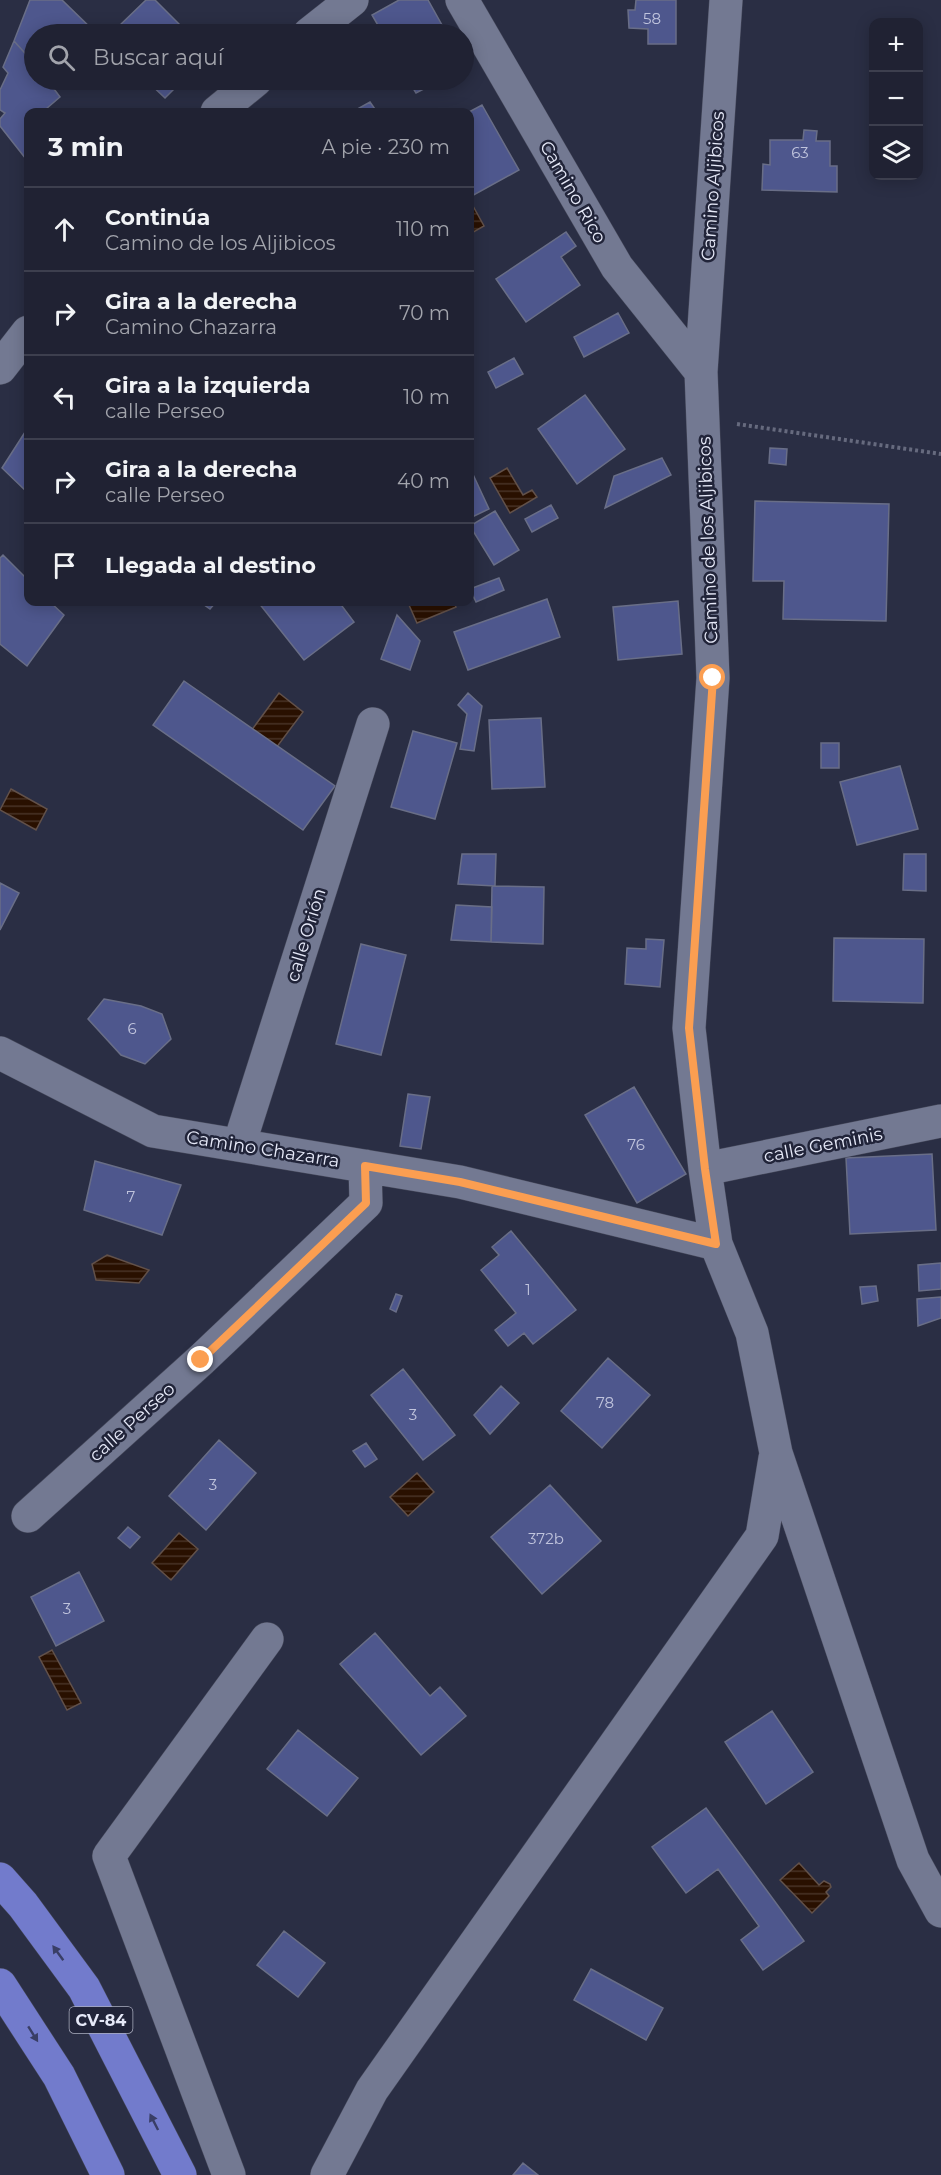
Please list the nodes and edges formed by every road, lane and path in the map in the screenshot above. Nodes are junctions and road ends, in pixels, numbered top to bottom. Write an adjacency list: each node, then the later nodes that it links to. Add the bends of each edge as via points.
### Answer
1 (352, 0): 4 (street)
2 (462, 0): 9 (street, Camino Rico, via 616,267)
3 (726, 0): 9 (street, Camino Aljibicos)
4 (322, 24)
5 (244, 90): 6 (street)
6 (222, 108)
7 (24, 337): 8 (street)
8 (0, 368)
9 (701, 372): 10 (street, Camino de los Aljibicos)
10 (703, 419): 11 (path); 17 (street, Camino de los Aljibicos, via 713,678 689,1028)
11 (941, 454)
12 (372, 724): 15 (street, calle Orión)
13 (0, 1053): 15 (street, Camino Chazarra, via 153,1131)
14 (941, 1121): 17 (street, calle Geminis)
15 (239, 1145): 16 (street, Camino Chazarra)
16 (365, 1166): 18 (street, Camino Chazarra, via 460,1182); 20 (street, calle Perseo, via 366,1203 201,1360)
17 (705, 1169): 18 (street, Camino de los Aljibicos)
18 (716, 1244): 19 (street, Camino de los Aljibicos, via 752,1333)
19 (776, 1453): 23 (street, via 913,1860); 28 (street, via 762,1536 372,2090)
20 (28, 1516)
21 (267, 1639): 27 (street, via 109,1856)
22 (0, 1880): 26 (main road, CV-84, one-way to 22, via 84,1988)
23 (941, 1911)
24 (0, 1985): 25 (main road, one-way to 25, via 60,2076)
25 (108, 2175)
26 (180, 2175)
27 (229, 2175)
28 (327, 2175)

